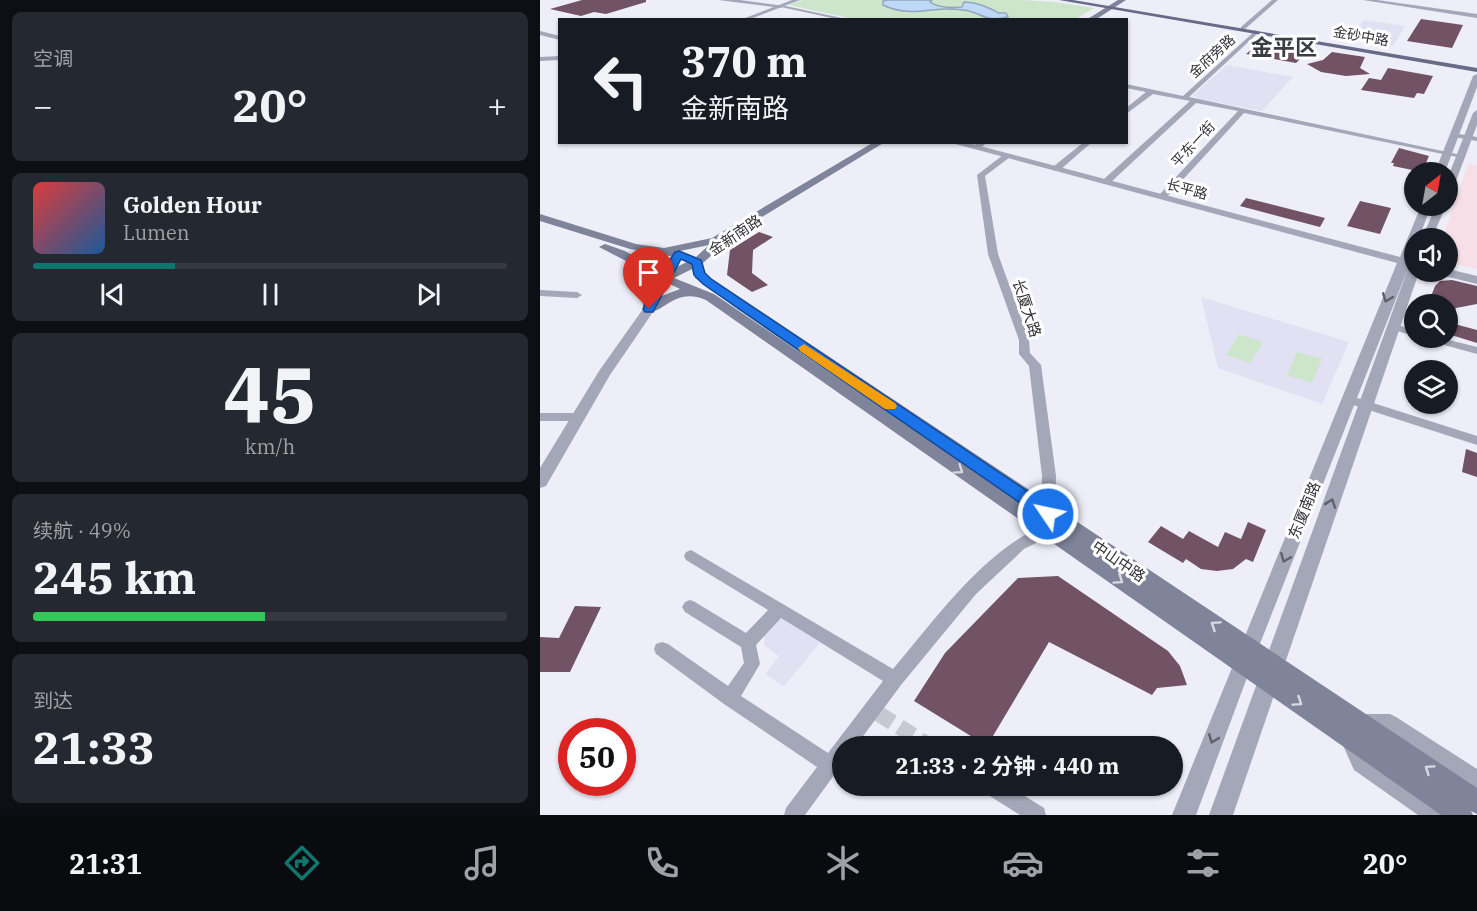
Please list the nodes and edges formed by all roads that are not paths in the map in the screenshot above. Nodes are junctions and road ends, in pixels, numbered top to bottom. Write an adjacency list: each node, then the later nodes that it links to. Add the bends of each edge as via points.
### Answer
1 (721, 0): 8 (street)
2 (797, 0): 8 (street)
3 (1062, 0): 9 (main road, 金砂中路)
4 (1075, 0): 9 (main road, 金砂中路)
5 (1124, 0): 9 (main road)
6 (1275, 0): 14 (street)
7 (1366, 0): 10 (street)
8 (781, 6): 11 (street); 12 (street)
9 (1112, 7): 13 (main road); 14 (main road, 金砂中路); 15 (main road, 金砂中路)
10 (1477, 16)
11 (748, 18)
12 (839, 18)
13 (1094, 18)
14 (1243, 28): 20 (main road, 金砂中路)
15 (1256, 32): 20 (main road, 金砂中路); 24 (street, 金府旁路)
16 (540, 33): 17 (street)
17 (558, 38)
18 (558, 58): 19 (street)
19 (540, 59)
20 (1477, 68)
21 (1477, 76): 29 (street)
22 (1128, 86): 23 (street)
23 (1152, 91): 24 (street); 26 (street)
24 (1184, 98): 25 (street)
25 (1195, 100): 27 (street); 42 (street)
26 (1128, 110)
27 (1243, 110): 36 (street); 43 (street, 平东一街)
28 (1477, 113): 30 (street)
29 (1456, 135): 30 (street); 36 (street)
30 (1473, 138): 37 (street)
31 (879, 144): 46 (main road, 金新南路)
32 (884, 144): 46 (main road, 金新南路)
33 (959, 144): 38 (street, 长平路)
34 (1087, 144): 41 (street)
35 (980, 145): 41 (street, 长平路)
36 (1448, 153): 37 (street); 39 (street)
37 (1462, 156): 40 (street)
38 (1006, 157): 51 (street, 长平路); 72 (street, 长厦大路, via 981,175 993,254 1024,340 1025,354 1035,365 1049,476)
39 (1444, 162)
40 (1458, 165)
41 (1057, 168): 42 (street, 长平路)
42 (1107, 181): 43 (street, 长平路)
43 (1163, 196): 50 (street, 长平路)
44 (540, 217): 47 (main road)
45 (540, 225): 48 (main road, 中山中路)
46 (717, 242): 47 (main road, 金新南路, via 666,249); 49 (main road); 52 (main road, 金新南路); 58 (main road, via 710,256)
47 (634, 247): 49 (main road)
48 (621, 253): 55 (main road, 中山中路); 61 (main road, via 632,261 646,283)
49 (679, 254): 52 (main road); 55 (main road)
50 (1404, 260)
51 (1404, 260)
52 (697, 262): 55 (main road, 金新南路); 58 (main road, 中山中路, via 699,275)
53 (1458, 274): 56 (street)
54 (1404, 275): 66 (street, 东厦南路, one-way to 66)
55 (664, 278): 58 (main road, 中山中路); 61 (street)
56 (1477, 279)
57 (1405, 282): 62 (street, 东厦南路)
58 (709, 289): 61 (main road, via 678,292); 72 (main road, 中山中路)
59 (540, 293): 60 (street)
60 (577, 295)
61 (649, 309): 69 (street)
62 (1394, 327): 63 (street); 67 (street, 东厦南路)
63 (1404, 330)
64 (1458, 346): 65 (street)
65 (1477, 351)
66 (1348, 399): 67 (street); 78 (street, 东厦南路, one-way to 78)
67 (1366, 405): 70 (street); 79 (street, 东厦南路, one-way to 67)
68 (540, 417): 69 (street)
69 (578, 417): 71 (street)
70 (1477, 441)
71 (540, 482)
72 (1047, 522): 78 (main road, 中山中路); 80 (street, via 971,589)
73 (691, 556): 75 (street)
74 (690, 607): 76 (street)
75 (779, 609): 76 (street); 80 (street)
76 (748, 643): 81 (street, via 752,664)
77 (662, 650): 81 (street)
78 (1245, 656): 79 (main road, 中山中路); 92 (street, 东厦南路, one-way to 92)
79 (1271, 674): 82 (main road, 中山中路); 84 (main road, 中山中路, one-way to 84); 93 (street, 东厦南路)
80 (895, 679): 83 (street, via 876,711)
81 (730, 698): 86 (street)
82 (1362, 723): 87 (street, via 1390,723); 89 (main road, 中山中路, one-way to 82)
83 (854, 736)
84 (1348, 737): 94 (street, via 1360,764); 95 (main road, 中山中路)
85 (832, 762): 86 (street)
86 (830, 765): 90 (street)
87 (1477, 780)
88 (1008, 796): 91 (street)
89 (1477, 802)
90 (793, 815)
91 (1037, 815)
92 (1184, 815)
93 (1221, 815)
94 (1434, 815)
95 (1461, 815)

